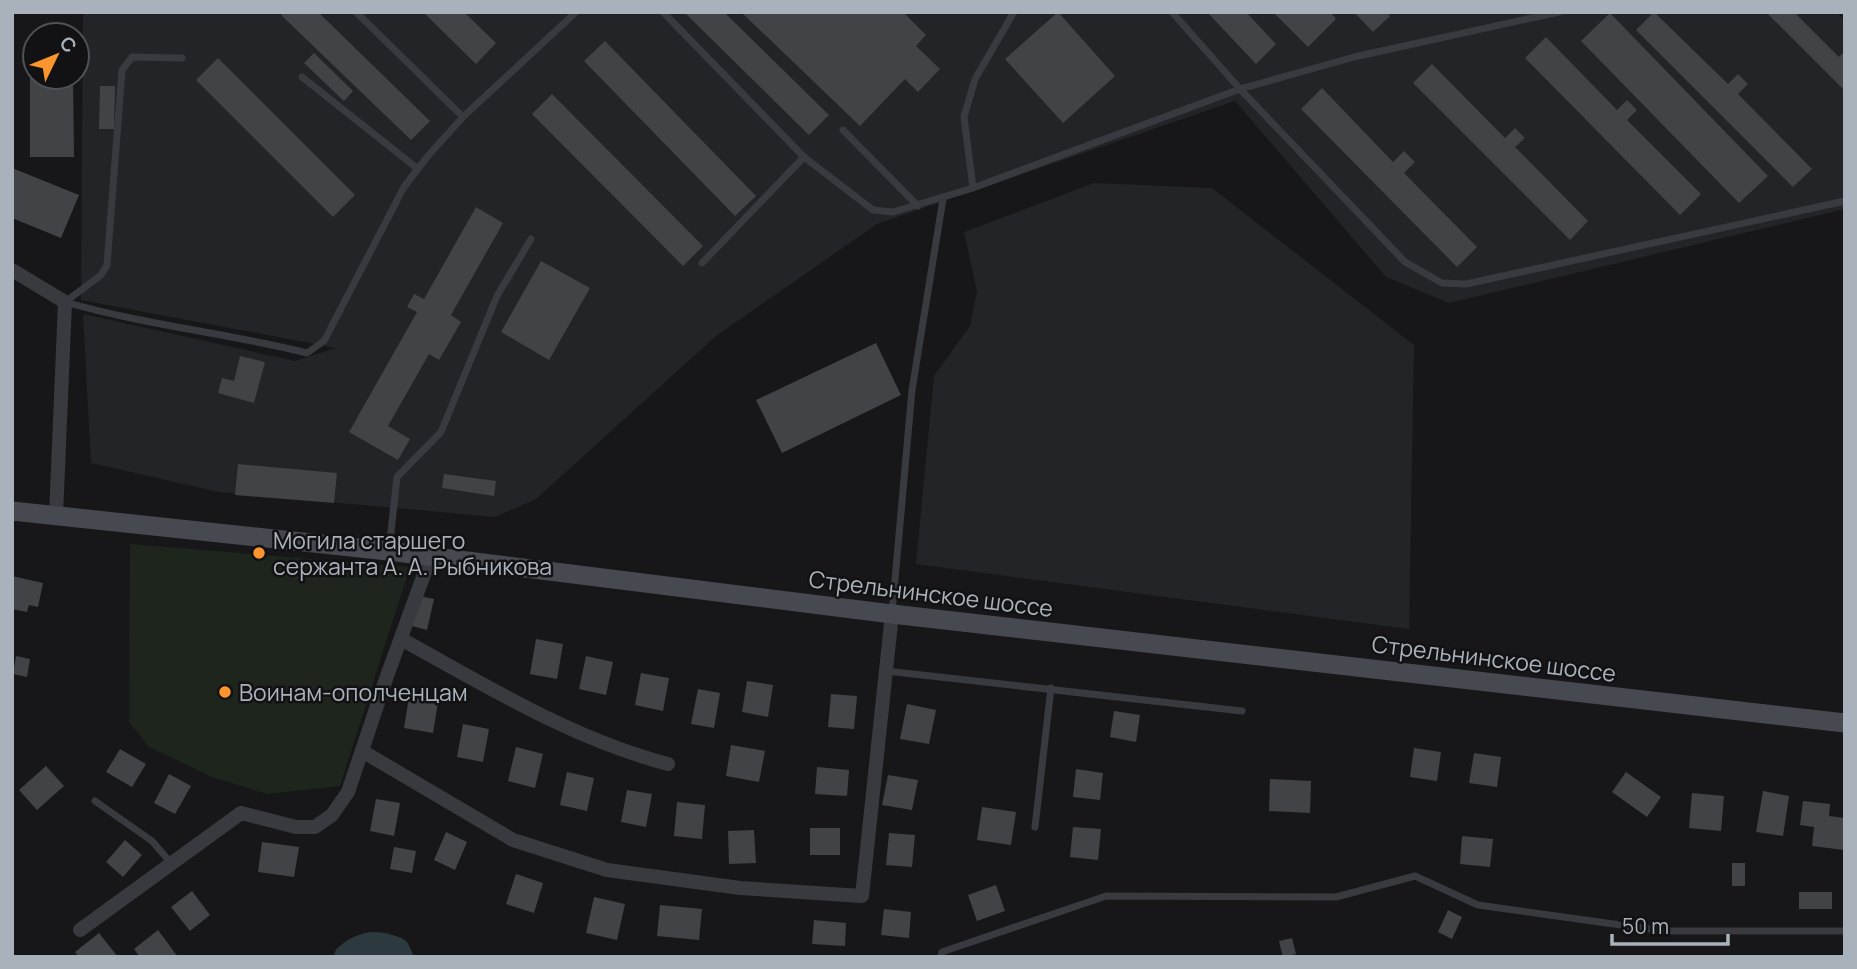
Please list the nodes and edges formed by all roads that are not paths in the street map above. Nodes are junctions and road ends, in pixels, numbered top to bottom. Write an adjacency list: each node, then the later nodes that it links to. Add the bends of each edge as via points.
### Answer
1 (356, 12): 10 (lane)
2 (576, 12): 10 (lane)
3 (663, 12): 12 (lane)
4 (1014, 12): 14 (lane, via 975,79 964,117)
5 (1172, 12): 9 (lane)
6 (1559, 12): 9 (lane, via 1354,57)
7 (182, 58): 21 (lane, via 132,57 122,70 107,265 101,275)
8 (302, 77): 13 (lane)
9 (1240, 89): 14 (lane); 16 (lane, via 1405,262 1442,283 1466,284)
10 (463, 117): 13 (lane)
11 (843, 130): 17 (lane)
12 (804, 157): 17 (lane, via 873,210 893,212); 19 (lane)
13 (418, 169): 21 (lane, via 404,187 324,341 307,353)
14 (973, 188): 15 (lane)
15 (943, 199): 17 (lane); 26 (lane, via 912,390)
16 (1845, 201)
17 (918, 205)
18 (531, 239): 24 (lane, via 497,296 441,432 397,477)
19 (702, 263)
20 (12, 270): 21 (street)
21 (65, 302): 23 (street)
22 (12, 511): 23 (main road, Стрельнинское шоссе)
23 (56, 516): 24 (main road, Стрельнинское шоссе)
24 (388, 551): 25 (main road, Стрельнинское шоссе)
25 (430, 558): 26 (main road, Стрельнинское шоссе); 27 (street)
26 (892, 614): 28 (street); 31 (main road, Стрельнинское шоссе)
27 (401, 639): 32 (street); 33 (street, via 546,719)
28 (886, 671): 29 (lane); 32 (street, via 862,896 740,888 607,870 513,840)
29 (1051, 688): 30 (lane); 35 (lane)
30 (1242, 711)
31 (1845, 723)
32 (362, 751): 36 (street, via 348,792 316,827 296,827 241,813)
33 (668, 764)
34 (95, 801): 36 (lane, via 152,842)
35 (1035, 827)
36 (171, 864): 37 (street)
37 (80, 930)
38 (1845, 931): 39 (lane, via 1664,931 1478,905 1415,876 1336,897 1106,896 942,952)
39 (941, 957)

